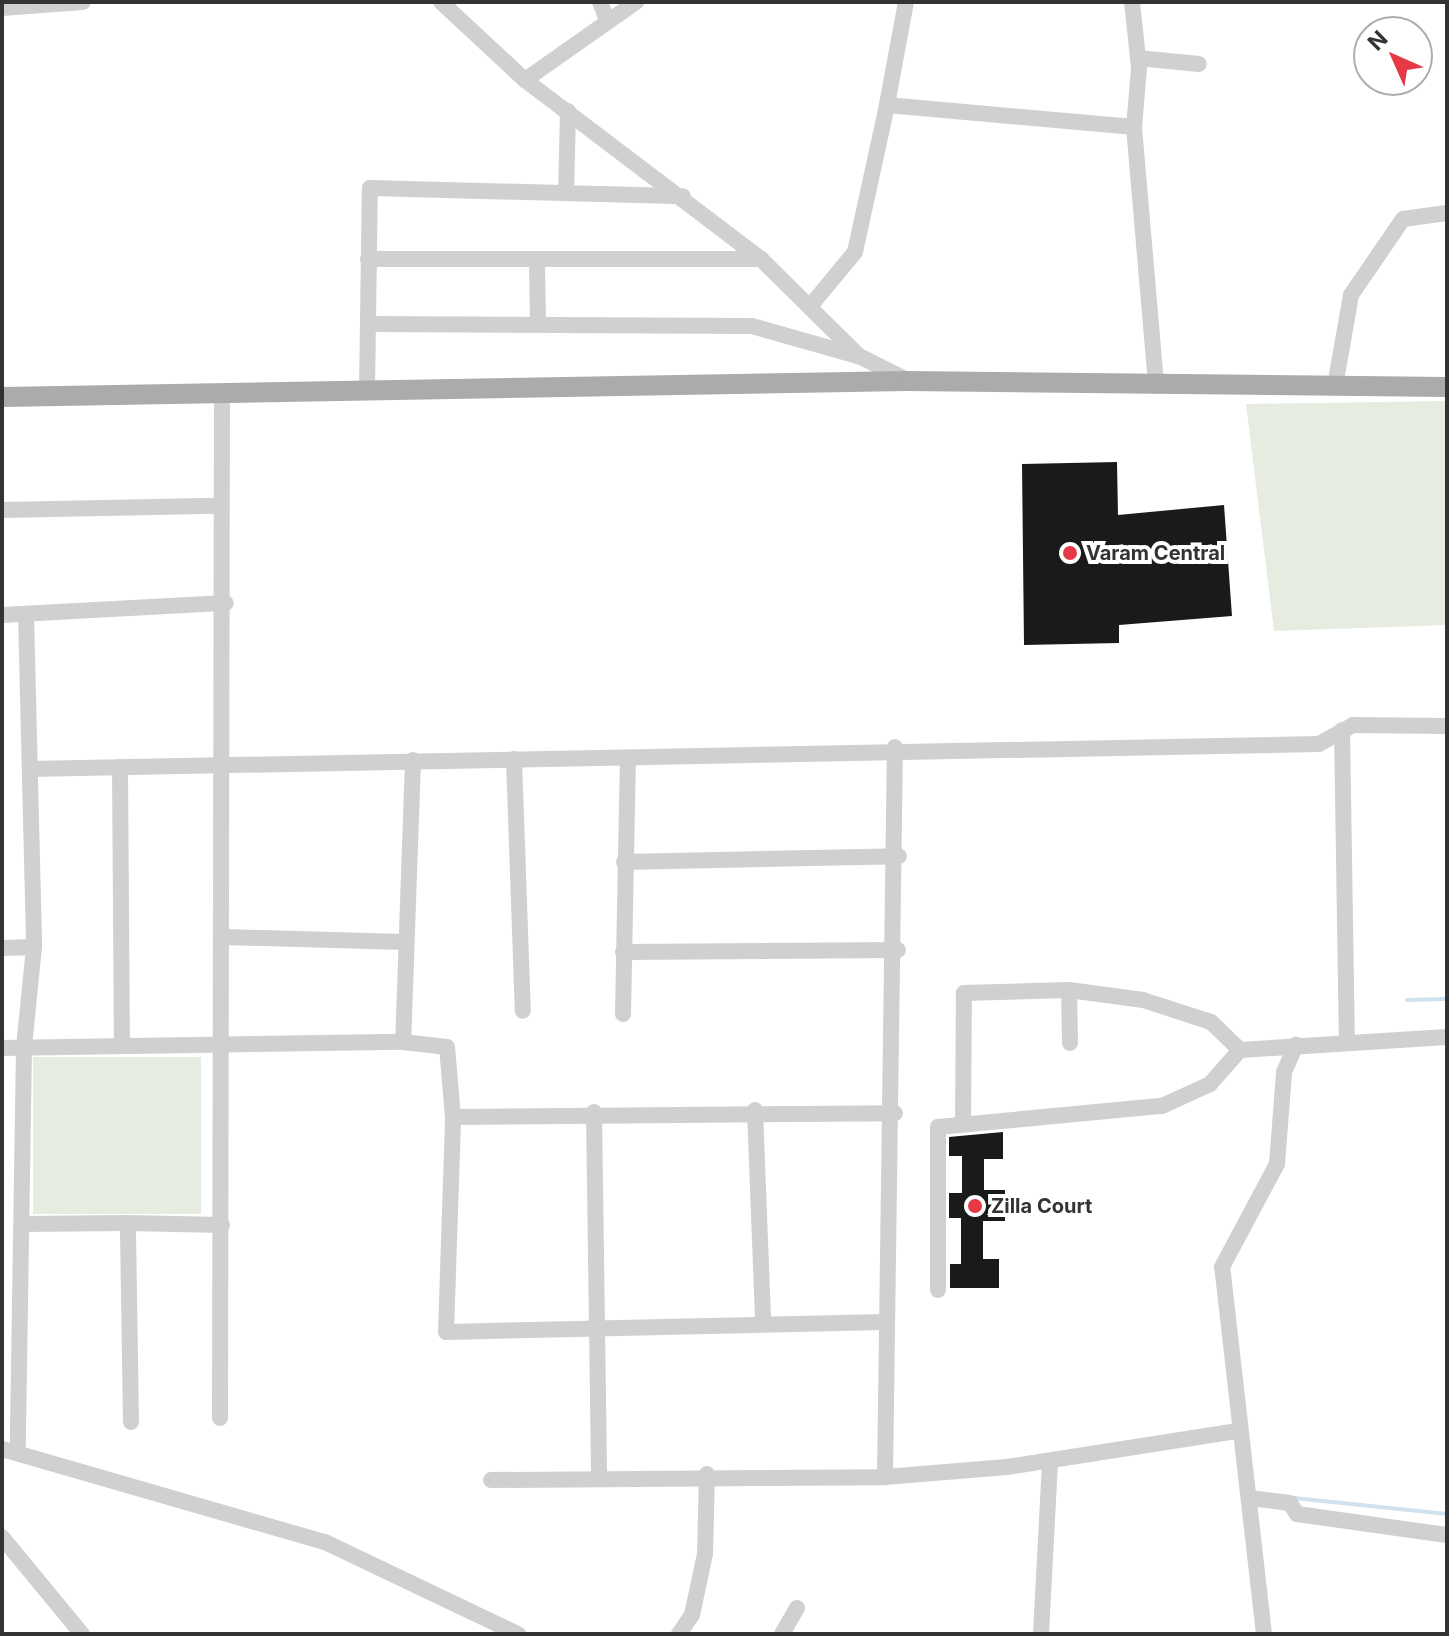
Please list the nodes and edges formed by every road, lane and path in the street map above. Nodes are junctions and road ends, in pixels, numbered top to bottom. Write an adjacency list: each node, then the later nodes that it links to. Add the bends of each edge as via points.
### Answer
1 (83, 2): 7 (street)
2 (441, 2): 11 (street)
3 (600, 2): 8 (street)
4 (636, 2): 8 (street)
5 (906, 2): 12 (street)
6 (1132, 2): 9 (street)
7 (2, 8)
8 (607, 20): 11 (street)
9 (1138, 58): 10 (street); 14 (street)
10 (1199, 64)
11 (525, 80): 13 (street)
12 (887, 105): 14 (street); 21 (street, via 855,252)
13 (568, 111): 15 (street); 16 (street)
14 (1134, 127): 26 (street)
15 (566, 193): 16 (street); 18 (street, via 370,188)
16 (683, 196): 19 (street)
17 (1447, 213): 27 (street, via 1403,219 1351,295)
18 (368, 259): 20 (street); 23 (street)
19 (761, 259): 20 (street); 21 (street)
20 (537, 264): 22 (street)
21 (812, 304): 24 (street)
22 (538, 322): 23 (street); 24 (street, via 768,327)
23 (368, 324): 29 (street)
24 (859, 356): 25 (street)
25 (907, 381): 26 (main road); 29 (main road)
26 (1156, 386): 27 (main road)
27 (1335, 386): 28 (main road)
28 (1447, 387)
29 (367, 392): 31 (main road)
30 (2, 397): 31 (main road)
31 (222, 397): 32 (street)
32 (217, 506): 33 (street); 34 (street)
33 (2, 510)
34 (226, 603): 35 (street); 43 (street)
35 (26, 614): 36 (street); 45 (street)
36 (2, 615)
37 (1447, 726): 38 (street)
38 (1342, 730): 39 (street, via 1319,744); 58 (street)
39 (895, 747): 40 (street); 46 (street)
40 (628, 758): 41 (street); 47 (street)
41 (514, 759): 42 (street); 55 (street)
42 (413, 760): 43 (street); 49 (street)
43 (224, 762): 44 (street); 48 (street)
44 (120, 767): 45 (street); 62 (street)
45 (30, 769): 50 (street)
46 (899, 856): 47 (street); 52 (street)
47 (624, 862): 53 (street)
48 (223, 937): 49 (street); 61 (street)
49 (405, 942): 59 (street)
50 (34, 947): 51 (street); 65 (street)
51 (2, 948)
52 (898, 950): 53 (street); 69 (street)
53 (623, 952): 56 (street)
54 (1069, 990): 60 (street); 66 (street, via 1143,1000 1211,1022); 71 (street, via 964,993)
55 (523, 1011)
56 (623, 1014)
57 (1447, 1037): 58 (street)
58 (1347, 1038): 63 (street)
59 (403, 1042): 61 (street); 70 (street, via 447,1047)
60 (1070, 1043)
61 (221, 1044): 62 (street); 74 (street)
62 (122, 1045): 65 (street)
63 (1296, 1045): 66 (street); 82 (street, via 1284,1072 1277,1164 1222,1267)
64 (2, 1048): 65 (street)
65 (24, 1048): 73 (street)
66 (1240, 1050): 71 (street, via 1210,1084 1162,1106)
67 (755, 1110): 68 (street); 69 (street); 76 (street)
68 (594, 1112): 70 (street); 78 (street)
69 (895, 1113): 77 (street)
70 (453, 1117): 78 (street, via 446,1332)
71 (963, 1124): 75 (street, via 938,1127)
72 (128, 1223): 73 (street); 74 (street); 81 (street)
73 (22, 1224): 79 (street)
74 (222, 1225): 80 (street)
75 (938, 1290)
76 (763, 1321): 77 (street); 78 (street)
77 (885, 1322): 87 (street)
78 (599, 1330): 86 (street)
79 (11, 1345): 83 (street)
80 (220, 1418)
81 (131, 1422)
82 (1236, 1431): 84 (street); 89 (street)
83 (10, 1450): 94 (street, via 325,1542)
84 (1050, 1461): 87 (street); 97 (street)
85 (707, 1474): 86 (street); 87 (street); 95 (street, via 705,1554 692,1615)
86 (599, 1476): 88 (street)
87 (885, 1477)
88 (491, 1480)
89 (1250, 1498): 90 (street, via 1290,1503 1297,1514); 98 (street)
90 (1447, 1535)
91 (2, 1537): 93 (street)
92 (797, 1608): 96 (street)
93 (82, 1634)
94 (518, 1634)
95 (679, 1634)
96 (782, 1634)
97 (1041, 1634)
98 (1264, 1634)

